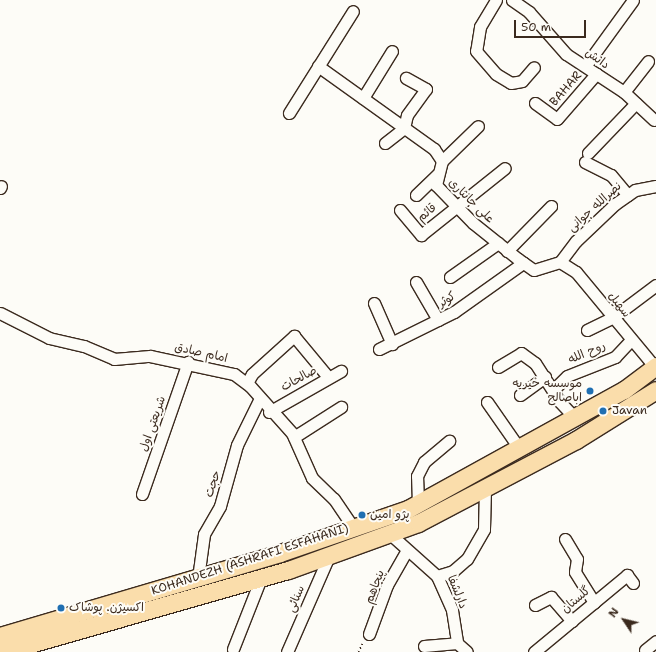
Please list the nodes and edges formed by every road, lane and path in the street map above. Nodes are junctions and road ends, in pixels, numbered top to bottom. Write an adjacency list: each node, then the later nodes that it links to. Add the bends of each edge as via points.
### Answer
1 (496, 0): 9 (street, via 480,27 476,51 496,74 511,83 522,81)
2 (512, 0): 7 (street, دانش, via 529,12 566,54)
3 (633, 0): 7 (street)
4 (354, 10): 8 (street)
5 (392, 51): 13 (street)
6 (648, 61): 12 (street)
7 (586, 65): 10 (street, دانش)
8 (318, 66): 13 (street); 16 (street)
9 (534, 67)
10 (596, 74): 12 (street, دانش); 14 (street, BAHAR, via 557,119)
11 (406, 78): 19 (street, via 426,89 407,115)
12 (624, 92): 15 (street, دانش)
13 (363, 98): 19 (street)
14 (535, 103)
15 (636, 103): 17 (street, دانش); 26 (street, via 586,158 611,175)
16 (289, 113)
17 (654, 120)
18 (478, 126): 21 (street)
19 (404, 128): 20 (street); 21 (street, via 434,149)
20 (385, 143)
21 (442, 161): 23 (street, علی جانثاری)
22 (504, 168): 27 (street)
23 (438, 174): 25 (street); 27 (street, علی جانثاری, via 436,185)
24 (656, 186): 26 (street, نصرالله جوانی)
25 (416, 195)
26 (628, 195): 32 (street, نصرالله جوانی, via 576,241)
27 (456, 205): 29 (street, قائم, via 421,235); 30 (street, علی جانثاری)
28 (551, 206): 31 (street)
29 (400, 210)
30 (498, 243): 31 (street, علی جانثاری); 34 (street)
31 (507, 250): 33 (street, علی جانثاری)
32 (560, 262): 33 (street, علی جانثاری, via 534,270); 39 (street, سهیل, via 576,272)
33 (523, 263): 40 (street, کوثر)
34 (450, 277)
35 (416, 282): 40 (street)
36 (656, 285): 39 (street)
37 (374, 303): 43 (street)
38 (0, 313): 45 (street, امام صادق, via 49,338 84,346 114,359 150,356)
39 (612, 318): 41 (street); 42 (street, سهیل)
40 (438, 320): 43 (street, کوثر)
41 (587, 330)
42 (630, 341): 47 (street, سهیل); 52 (street, روح الله, via 614,357 567,376)
43 (392, 344): 44 (street, کوثر)
44 (379, 349)
45 (188, 362): 51 (street, امام صادق, via 234,374); 67 (street, شریعتی اول)
46 (498, 367): 50 (street, via 521,353)
47 (656, 369): 57 (main road, via 628,396 630,404); 59 (main road, KOHANDEZH (ASHRAFI ESFAHANI))
48 (341, 371): 49 (street, صالحات)
49 (328, 377): 51 (street, via 294,336 252,374); 60 (street, صالحات)
50 (545, 377): 52 (street); 54 (street)
51 (246, 383): 55 (street, امام صادق)
52 (554, 388): 61 (street, via 560,402)
53 (656, 390): 57 (main road, KOHANDEZH (ASHRAFI ESFAHANI))
54 (520, 394)
55 (259, 400): 60 (street, امام صادق); 75 (street, حجت, via 237,445 220,506 204,534)
56 (487, 402): 64 (street)
57 (637, 404): 65 (main road, KOHANDEZH (ASHRAFI ESFAHANI))
58 (341, 407): 62 (street)
59 (589, 409): 61 (main road, KOHANDEZH (ASHRAFI ESFAHANI)); 65 (main road, via 593,416 587,425 530,458)
60 (269, 412): 62 (street, امام صادق)
61 (575, 418): 64 (main road, KOHANDEZH (ASHRAFI ESFAHANI))
62 (294, 437): 69 (street, امام صادق, via 312,478 334,499)
63 (448, 441): 68 (street, via 424,462 417,476)
64 (519, 448): 68 (main road, KOHANDEZH (ASHRAFI ESFAHANI))
65 (527, 466): 66 (main road, KOHANDEZH (ASHRAFI ESFAHANI))
66 (485, 488): 70 (main road, KOHANDEZH (ASHRAFI ESFAHANI), via 418,523); 74 (street, via 484,529 467,559 453,571)
67 (142, 494)
68 (418, 503): 69 (main road, KOHANDEZH (ASHRAFI ESFAHANI))
69 (353, 527): 75 (main road, KOHANDEZH (ASHRAFI ESFAHANI))
70 (390, 534): 72 (street, دارلشفا); 73 (main road, KOHANDEZH (ASHRAFI ESFAHANI))
71 (565, 539): 78 (street, via 577,559 575,572)
72 (407, 550): 74 (street, دارلشفا); 82 (street, پنجاهم, via 387,585)
73 (328, 556): 76 (main road, KOHANDEZH (ASHRAFI ESFAHANI)); 90 (street, سنائی)
74 (437, 576): 85 (street, دارلشفا, via 452,610)
75 (198, 578): 81 (main road, KOHANDEZH (ASHRAFI ESFAHANI))
76 (261, 578): 81 (main road, KOHANDEZH (ASHRAFI ESFAHANI)); 87 (street)
77 (633, 583): 78 (street, گلستان, via 627,575)
78 (594, 602): 80 (street, گلستان)
79 (536, 605): 80 (street, via 551,596)
80 (572, 621): 92 (street, گلستان)
81 (61, 626): 83 (main road, KOHANDEZH (ASHRAFI ESFAHANI)); 89 (main road, KOHANDEZH (ASHRAFI ESFAHANI))
82 (369, 634)
83 (0, 636)
84 (656, 641): 88 (street)
85 (457, 643): 86 (street); 91 (street)
86 (424, 646)
87 (233, 649)
88 (645, 650)
89 (12, 651)
90 (287, 652)
91 (467, 652)
92 (534, 652)

